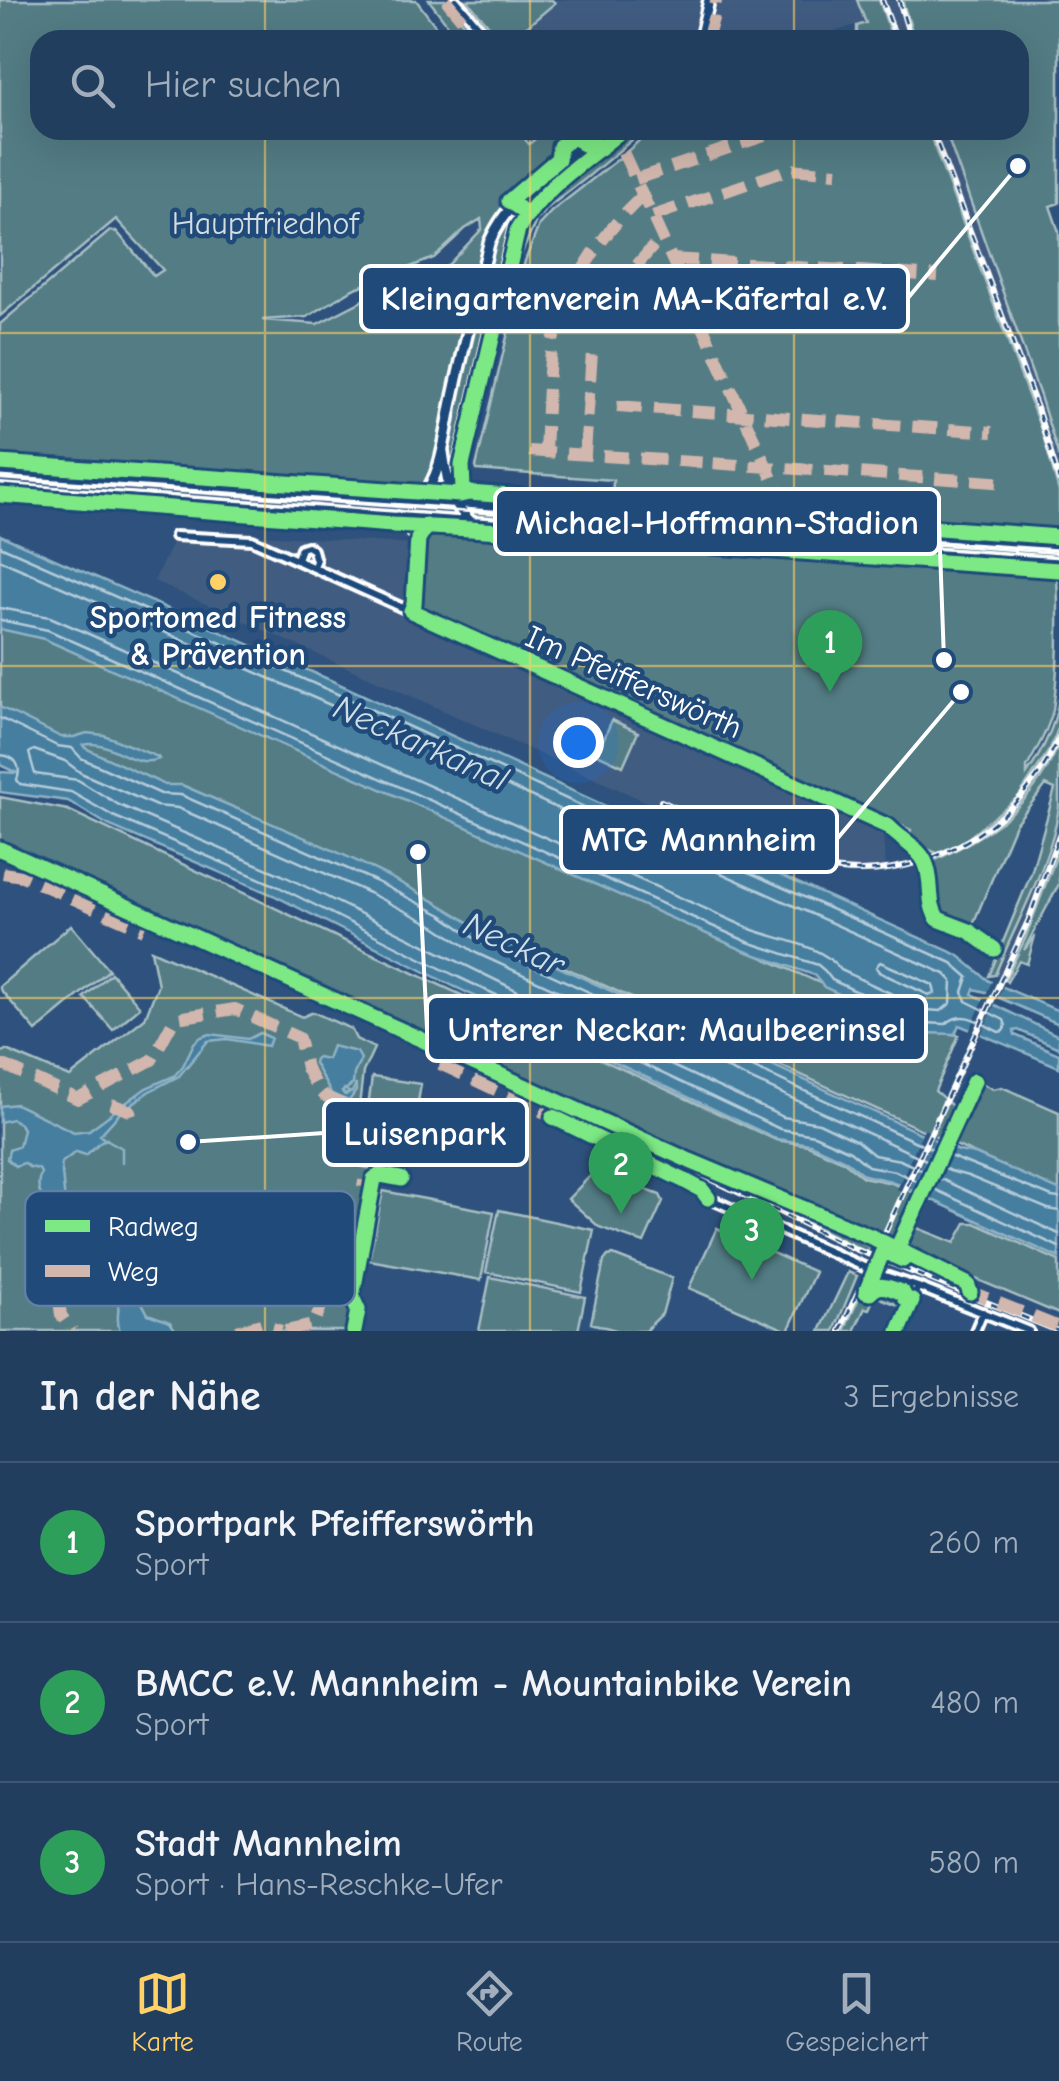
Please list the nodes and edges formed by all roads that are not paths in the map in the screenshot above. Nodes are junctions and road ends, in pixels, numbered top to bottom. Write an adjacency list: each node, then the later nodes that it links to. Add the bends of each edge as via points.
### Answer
1 (456, 0): 3 (street)
2 (709, 0): 4 (main road)
3 (482, 30)
4 (702, 30)
5 (573, 140): 8 (street)
6 (590, 140): 8 (main road)
7 (597, 140): 8 (main road)
8 (581, 149): 9 (main road, via 521,195 498,223); 15 (main road, via 532,200 510,242 456,476 464,494)
9 (442, 450): 13 (main road); 14 (main road)
10 (0, 471): 12 (main road)
11 (0, 490): 17 (main road)
12 (338, 494): 13 (main road); 17 (main road, via 324,500)
13 (420, 500): 14 (main road)
14 (454, 502): 15 (main road); 20 (main road)
15 (486, 505): 16 (main road)
16 (577, 511): 21 (main road, via 576,523); 24 (main road)
17 (325, 512): 18 (main road)
18 (398, 518): 19 (main road); 23 (main road)
19 (432, 520): 20 (main road); 23 (main road)
20 (471, 522): 21 (main road)
21 (564, 528): 26 (main road)
22 (175, 536): 25 (street, Im Pfeifferswörth, via 252,540)
23 (418, 539): 28 (street)
24 (1059, 544)
25 (297, 560): 27 (street, Im Pfeifferswörth); 27 (street, Im Pfeifferswörth, via 308,546)
26 (1059, 563)
27 (314, 567): 28 (street, Im Pfeifferswörth)
28 (411, 611): 29 (street, Im Pfeifferswörth, via 889,827)
29 (898, 837)
30 (708, 1198): 31 (street)
31 (918, 1287): 32 (street); 33 (street)
32 (983, 1312): 34 (street); 35 (street)
33 (899, 1331)
34 (975, 1331)
35 (1030, 1331)

